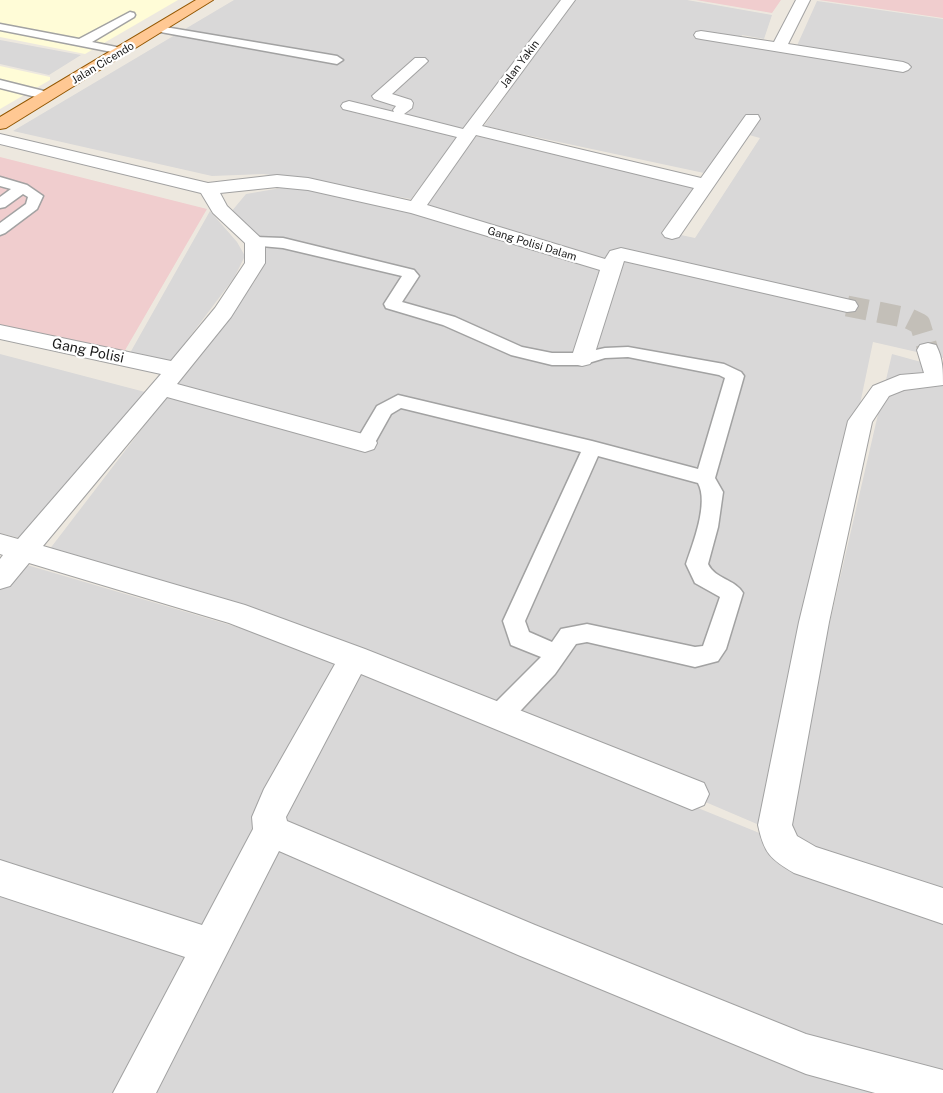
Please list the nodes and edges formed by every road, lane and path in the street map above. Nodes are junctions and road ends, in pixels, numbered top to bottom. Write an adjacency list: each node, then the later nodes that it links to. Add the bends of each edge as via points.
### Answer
1 (206, 0): 6 (main road, Jalan Cicendo)
2 (568, 0): 20 (street, Jalan Yakin)
3 (803, 0): 9 (street)
4 (130, 15): 8 (lane)
5 (0, 27): 8 (lane)
6 (159, 29): 10 (main road, Jalan Cicendo); 11 (lane)
7 (701, 34): 9 (street)
8 (81, 44): 10 (lane)
9 (779, 47): 13 (street)
10 (122, 51): 15 (main road, Jalan Cicendo)
11 (337, 60)
12 (420, 61): 17 (street, via 380,96 405,103)
13 (904, 68)
14 (0, 84): 15 (lane)
15 (48, 96): 19 (main road, Jalan Cicendo)
16 (349, 106): 17 (street)
17 (394, 117): 20 (street)
18 (752, 119): 23 (street)
19 (0, 124)
20 (469, 132): 23 (street); 27 (street, Jalan Yakin)
21 (0, 139): 25 (street)
22 (0, 181): 24 (lane)
23 (706, 185): 29 (street)
24 (22, 188): 26 (lane); 28 (lane, via 36,196 32,206)
25 (208, 189): 27 (street, Gang Polisi Dalam, via 278,181 308,184); 30 (street, via 220,208)
26 (0, 204)
27 (416, 208): 31 (street, Gang Polisi Dalam)
28 (0, 230)
29 (672, 233)
30 (255, 242): 34 (lane, via 283,243 408,272 411,276 392,304 449,321 517,350 552,359); 36 (street, via 255,263 223,312)
31 (611, 268): 32 (street, via 617,255 621,254); 34 (street)
32 (847, 306)
33 (0, 332): 36 (street, Gang Polisi)
34 (582, 359): 39 (lane, via 628,352 724,370 735,376)
35 (936, 369): 48 (street, via 881,391 860,421 814,622 775,825 785,848 807,861)
36 (169, 379): 37 (street, Gang Polisi); 40 (street)
37 (365, 443): 38 (lane, via 384,410 398,401)
38 (592, 448): 39 (lane); 42 (lane, via 514,621 519,638)
39 (705, 478): 42 (lane, via 713,492 708,527 697,564 703,577 732,593 710,654 695,658 587,633 570,636)
40 (11, 548): 41 (street); 43 (street, via 235,613)
41 (0, 578)
42 (555, 653): 44 (lane, via 547,667)
43 (354, 658): 44 (street); 46 (street, via 276,800 269,817)
44 (499, 716): 45 (street)
45 (692, 794)
46 (271, 831): 49 (street); 50 (street, via 806,1054)
47 (0, 878): 49 (street)
48 (943, 906)
49 (211, 947): 51 (street)
50 (943, 1091)
51 (134, 1093)

